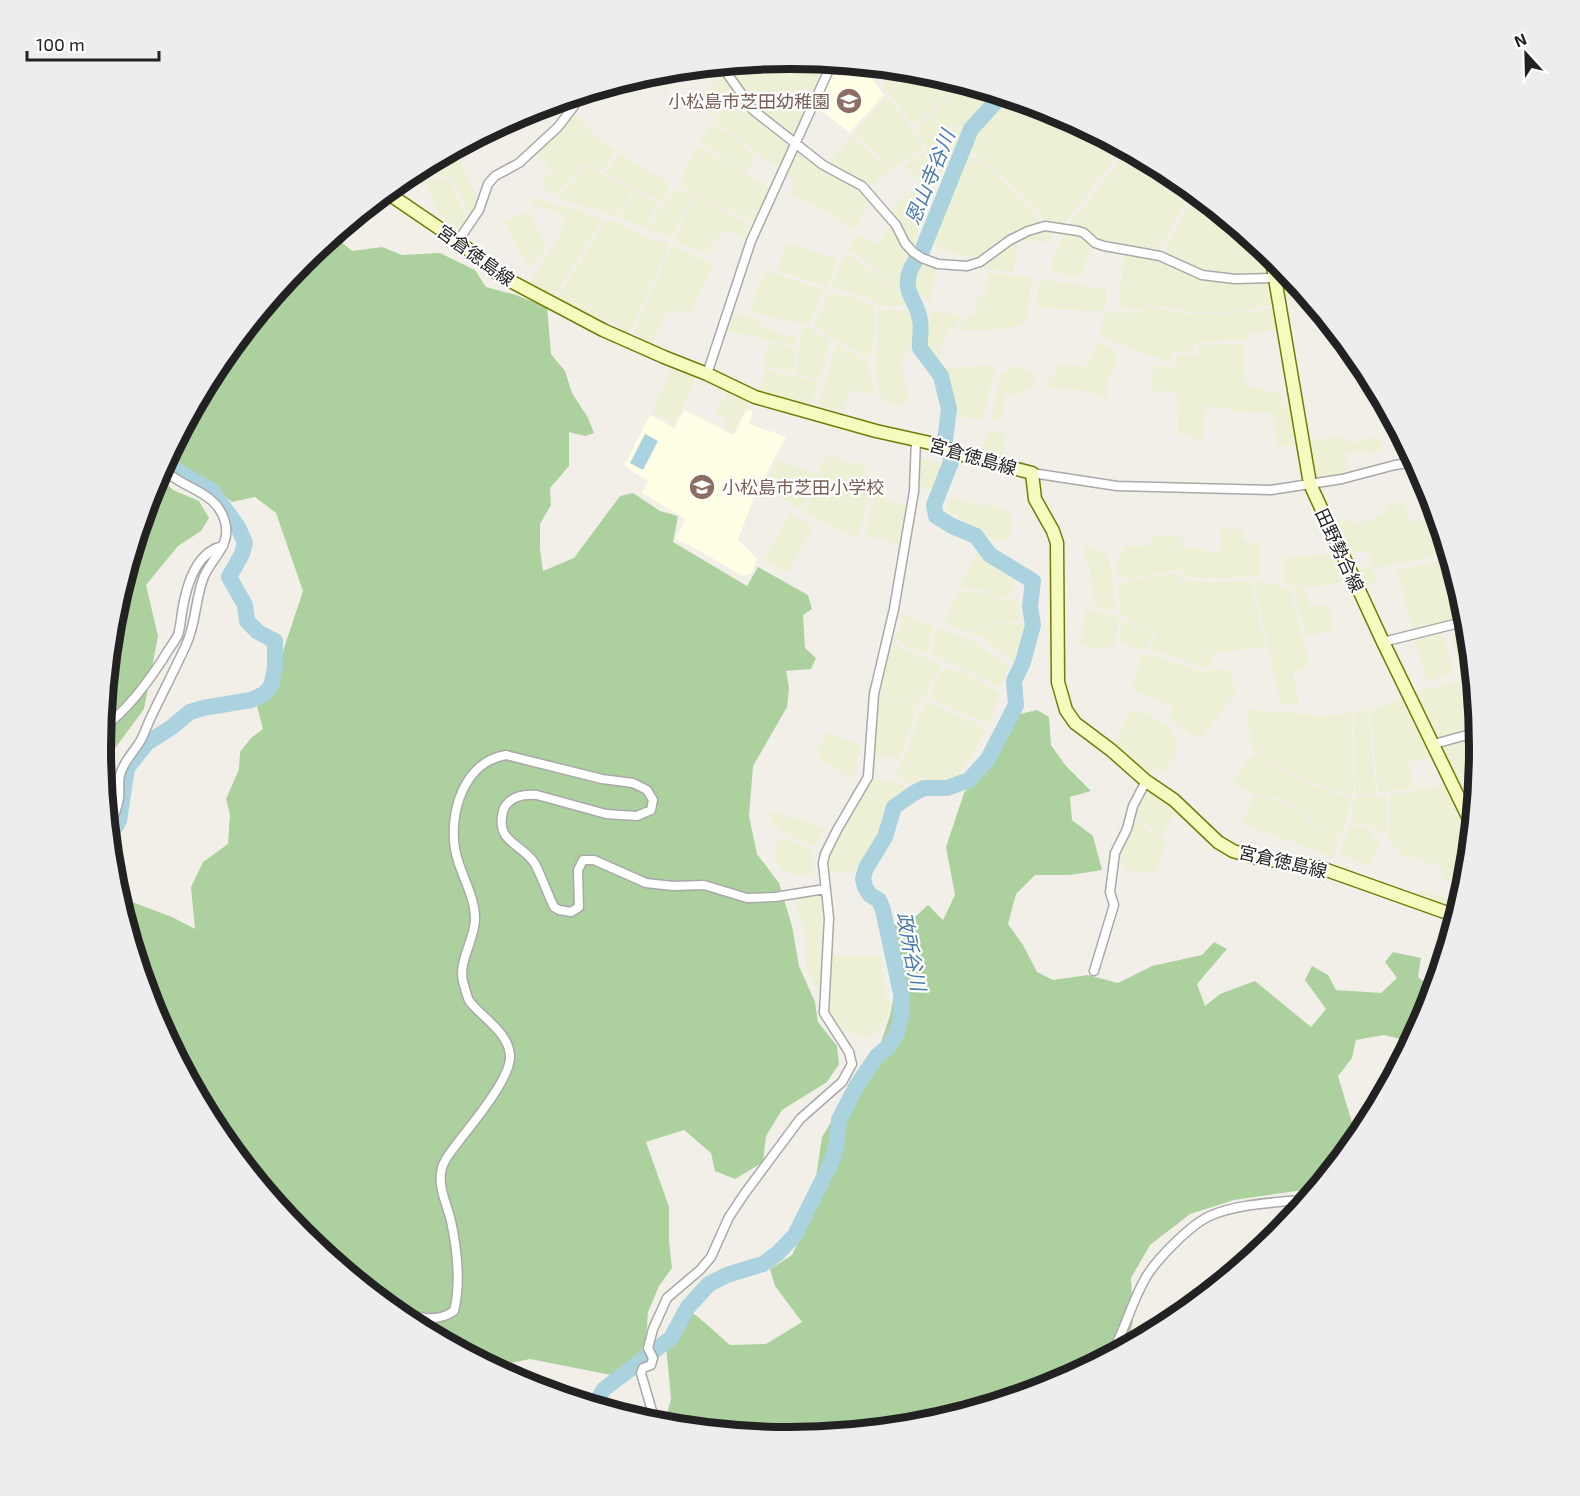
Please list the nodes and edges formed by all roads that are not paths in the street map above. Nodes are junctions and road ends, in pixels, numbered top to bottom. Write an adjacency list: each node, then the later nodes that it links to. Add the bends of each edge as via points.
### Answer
1 (829, 70): 4 (street)
2 (726, 72): 4 (street, via 753,110)
3 (575, 104): 6 (street, via 544,141 488,184 479,210)
4 (795, 142): 8 (street, via 823,165 862,186 890,216 905,243 938,264 967,266 980,262 1010,240 1045,226 1084,233 1104,246 1160,256 1202,275); 9 (street, via 751,242)
5 (393, 197): 6 (main road, 宮倉徳島線)
6 (458, 241): 9 (main road, 宮倉徳島線, via 501,276 603,330)
7 (1273, 271): 8 (main road, 田野勢合線)
8 (1274, 278): 14 (main road, 田野勢合線)
9 (707, 374): 10 (main road, 宮倉徳島線, via 755,397)
10 (916, 440): 12 (main road, 宮倉徳島線); 24 (street, via 914,491 894,609 874,694 868,777 825,854)
11 (1406, 464): 14 (street)
12 (1032, 473): 14 (street, via 1117,486 1272,490); 21 (main road, 宮倉徳島線, via 1035,499 1057,543 1058,682 1066,710 1075,723)
13 (169, 475): 15 (street, via 207,496 219,508 228,535)
14 (1310, 484): 17 (main road, 田野勢合線)
15 (223, 546): 18 (street, via 204,555 186,591 178,635 144,687); 23 (street, via 204,577 188,642 120,776)
16 (1457, 623): 17 (street)
17 (1383, 642): 20 (main road, 田野勢合線)
18 (112, 722)
19 (1469, 735): 20 (street)
20 (1434, 744): 22 (main road, 田野勢合線)
21 (1146, 781): 25 (main road, 宮倉徳島線, via 1233,851 1321,868); 26 (street, via 1115,853 1110,892 1114,905)
22 (1466, 812)
23 (114, 814)
24 (825, 889): 28 (street, via 747,898 704,885 646,883 594,860 583,860 578,870 579,907 571,912 559,910 528,855 509,841 500,826 503,809 526,794 606,814 636,816 651,810 653,800 647,790 633,783 506,755 495,757 475,771 459,800 455,821 455,848 475,922 462,981 469,1001 502,1036 510,1059 505,1075 442,1165 440,1178 456,1247 454,1311 433,1320); 30 (street, via 829,918 824,1013 849,1052 852,1064 842,1083 800,1119 745,1193 711,1257 662,1306 648,1348 653,1358 651,1365 641,1373)
25 (1448, 913)
26 (1094, 971)
27 (1296, 1200): 29 (street, via 1239,1207 1210,1215 1193,1227 1148,1274)
28 (418, 1316)
29 (1118, 1342)
30 (652, 1413)

